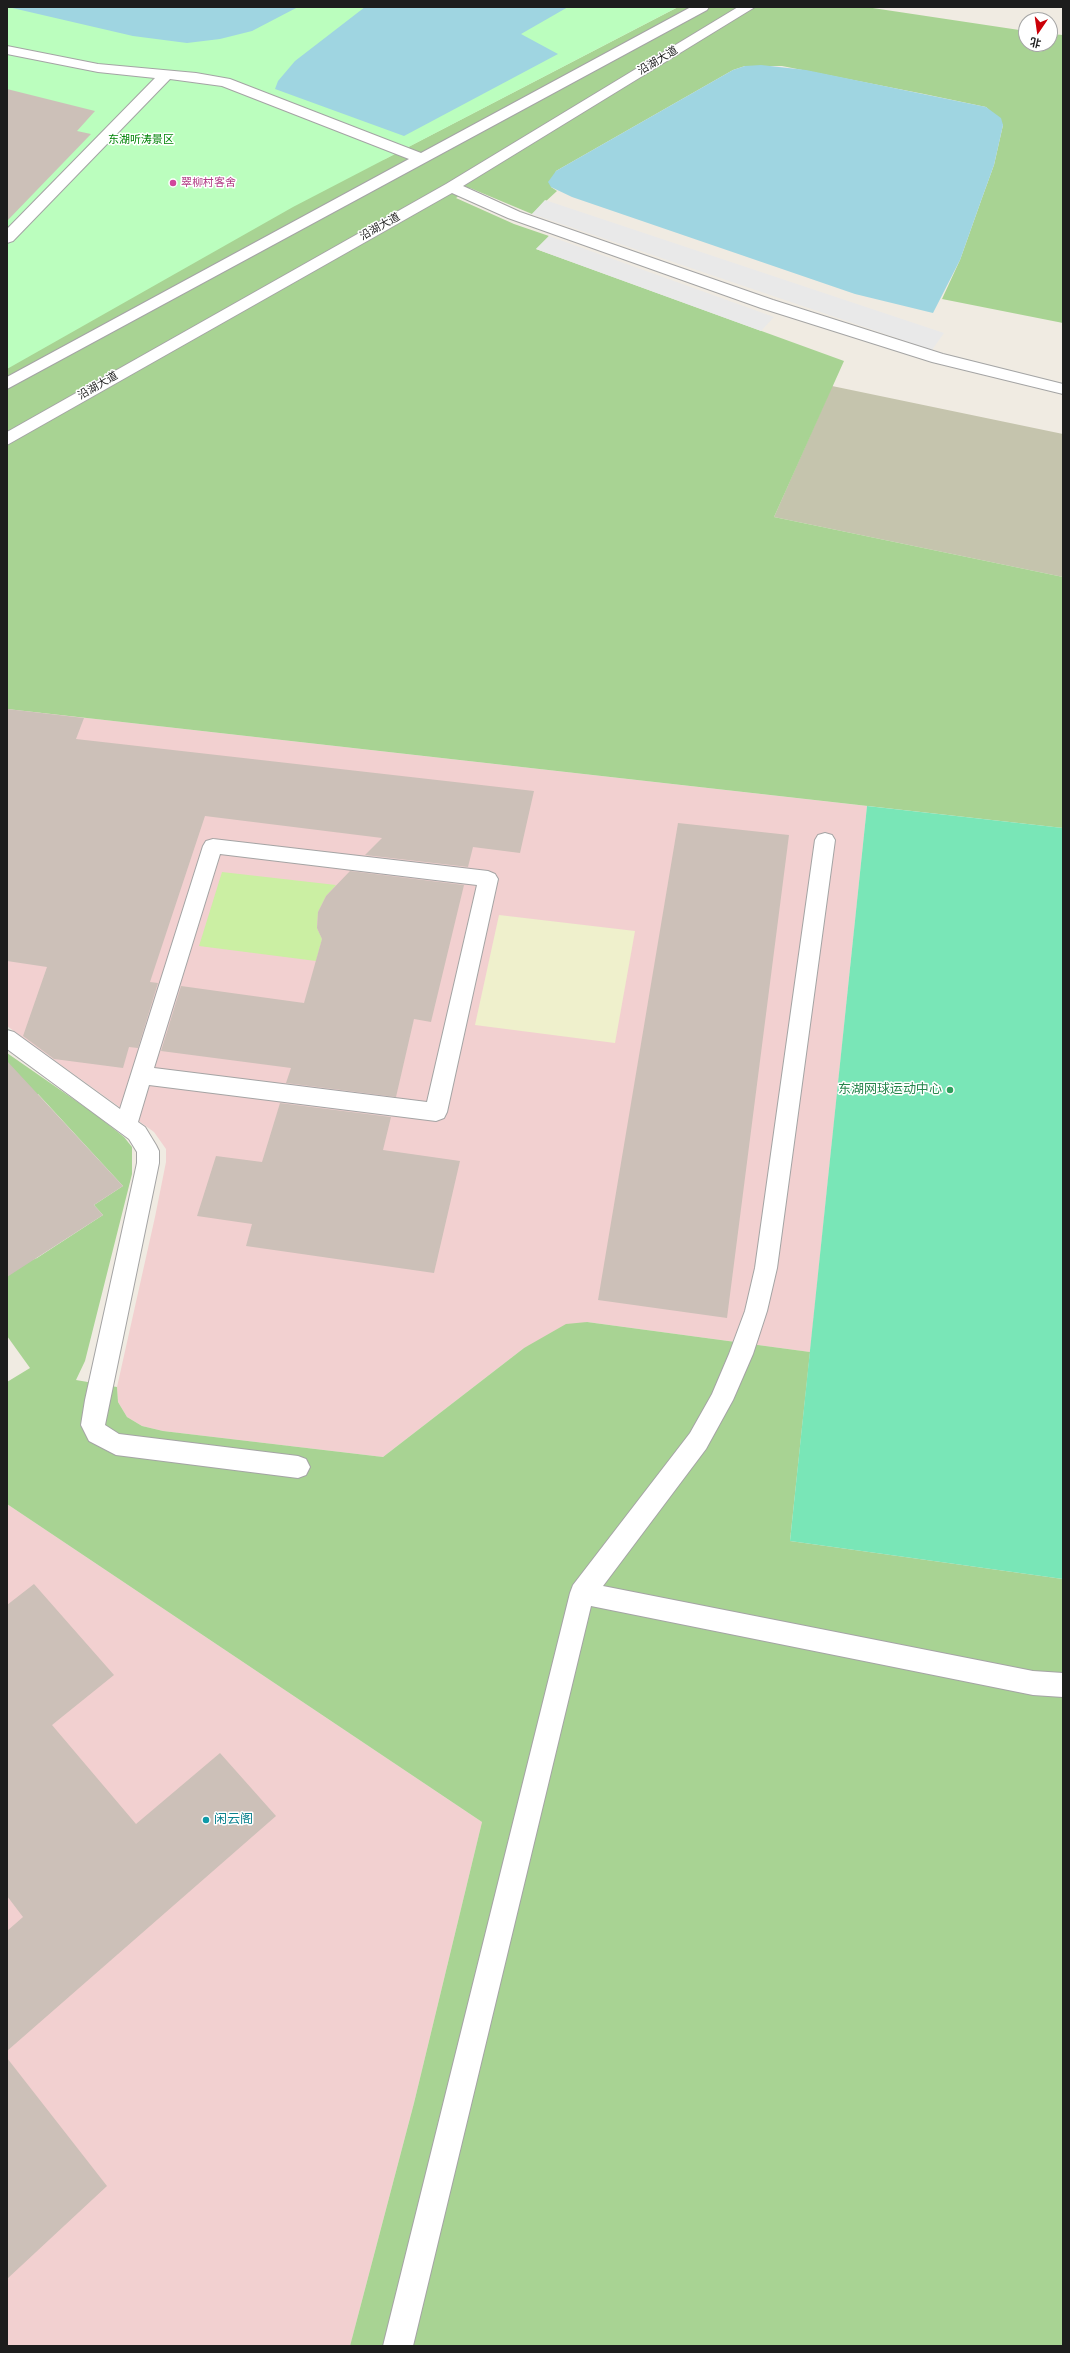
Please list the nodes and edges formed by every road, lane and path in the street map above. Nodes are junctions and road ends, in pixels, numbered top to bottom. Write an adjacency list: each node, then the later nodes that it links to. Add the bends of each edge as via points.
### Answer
1 (702, 7): 5 (street)
2 (748, 7): 6 (street, 沿湖大道)
3 (7, 50): 4 (street, via 98,68)
4 (166, 74): 5 (street, via 225,82); 7 (street)
5 (422, 159): 8 (street)
6 (451, 187): 9 (street, via 514,215 782,309 938,358); 10 (street, 沿湖大道)
7 (7, 238)
8 (7, 384)
9 (1063, 389)
10 (7, 439)
11 (824, 840): 16 (street, via 766,1268 756,1311 721,1400 698,1441)
12 (7, 1038): 14 (street)
13 (141, 1075): 13 (street, via 436,1112 488,879 213,846); 14 (street)
14 (126, 1124): 15 (street, via 144,1142 148,1151 148,1163 97,1400 94,1425 97,1434 116,1444)
15 (298, 1466)
16 (582, 1593): 17 (street, via 1033,1683); 18 (street)
17 (1063, 1685)
18 (398, 2346)

